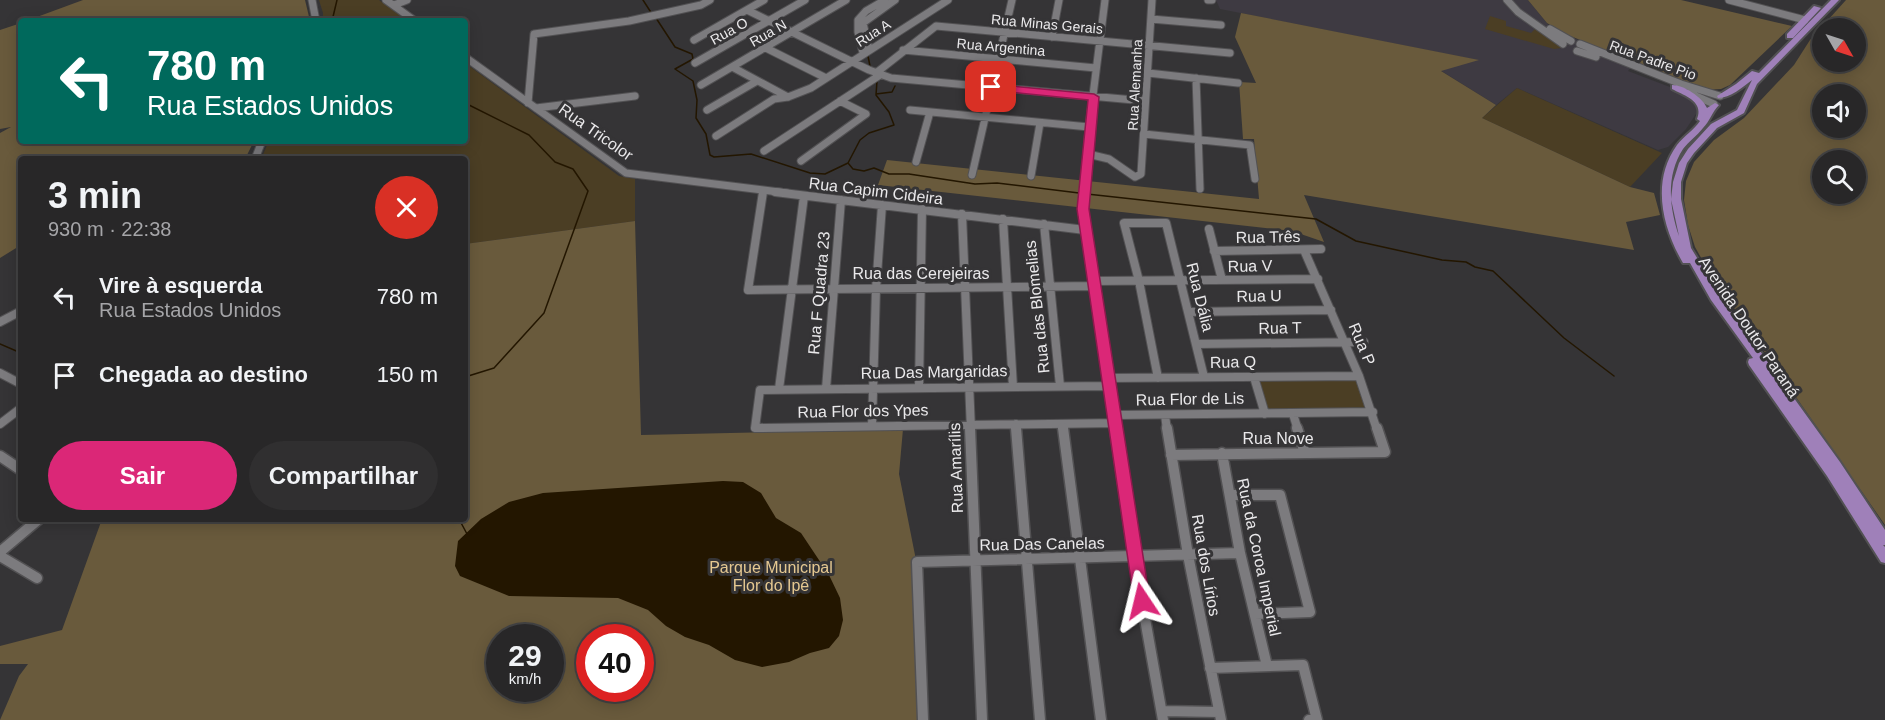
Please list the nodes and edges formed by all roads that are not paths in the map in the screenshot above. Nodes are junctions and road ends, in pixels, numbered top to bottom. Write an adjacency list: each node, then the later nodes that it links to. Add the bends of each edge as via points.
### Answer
1 (312, 0): 22 (street)
2 (386, 0): 20 (street)
3 (407, 0): 20 (street)
4 (710, 0): 62 (street, via 629,21 534,34)
5 (764, 0): 21 (street)
6 (805, 0): 26 (street, Rua O)
7 (846, 0): 29 (street, Rua N)
8 (885, 0): 39 (street, via 856,20)
9 (895, 0): 39 (street, via 863,23)
10 (948, 0): 39 (street, Rua A)
11 (1012, 0): 28 (street)
12 (1059, 0): 30 (street)
13 (1105, 0): 32 (street)
14 (1152, 0): 24 (street, Rua Alemanha)
15 (1507, 0): 35 (street)
16 (1514, 0): 33 (street, via 1537,21)
17 (1729, 0): 25 (street)
18 (1826, 0): 25 (main road, Avenida Doutor Paraná)
19 (1835, 0): 64 (main road, via 1753,83)
20 (394, 5): 23 (street)
21 (747, 10): 26 (street); 31 (street)
22 (315, 18)
23 (411, 18)
24 (1150, 19): 27 (street); 34 (street, Rua Alemanha)
25 (1805, 20): 59 (main road, Avenida Doutor Paraná, via 1750,78)
26 (770, 22): 29 (street); 44 (street, Rua O)
27 (1221, 25)
28 (1004, 32): 30 (street, Rua Minas Gerais); 38 (street, Rua Minas Gerais, via 936,26); 42 (street)
29 (793, 33): 36 (street, Rua N); 43 (street)
30 (1052, 37): 32 (street, Rua Minas Gerais)
31 (694, 40)
32 (1100, 41): 34 (street, Rua Minas Gerais); 46 (street)
33 (1571, 41): 35 (street); 37 (street)
34 (1148, 44): 40 (street, Rua Minas Gerais); 47 (street, Rua Alemanha)
35 (1563, 44): 37 (street, via 1569,49)
36 (766, 48): 45 (street, Rua N); 49 (street)
37 (1578, 48): 55 (street, Rua Padre Pio); 59 (street, Rua Padre Pio)
38 (903, 50): 42 (street, Rua Argentina); 48 (street, Rua Minas Gerais)
39 (866, 51): 43 (street, Rua A)
40 (1230, 53)
41 (468, 59): 62 (street, Rua Tricolor)
42 (998, 59): 46 (street, Rua Argentina); 54 (street)
43 (851, 61): 48 (street); 49 (street, Rua A)
44 (695, 63)
45 (734, 68): 51 (street); 53 (street, Rua N)
46 (1096, 68): 57 (street)
47 (1148, 73): 50 (street); 61 (street, Rua Alemanha)
48 (878, 74): 54 (street, via 898,80); 60 (street, Rua Minas Gerais)
49 (826, 78): 58 (street, Rua A)
50 (1196, 78): 52 (street); 75 (street)
51 (757, 81): 58 (street); 65 (street)
52 (1238, 83)
53 (701, 86)
54 (991, 87): 57 (street); 69 (street)
55 (1675, 87): 59 (street, Rua Padre Pio); 72 (main road, via 1702,105 1704,111)
56 (635, 96): 63 (street)
57 (1094, 97): 61 (street); 71 (street)
58 (788, 98): 74 (street, Rua A, via 774,99)
59 (1717, 100): 64 (main road, via 1728,112); 64 (main road, via 1735,99); 72 (main road, Avenida Doutor Paraná)
60 (840, 101): 68 (street); 76 (street, Rua Minas Gerais)
61 (1145, 101): 73 (street, Rua Alemanha)
62 (528, 103): 63 (street, Rua Tricolor)
63 (536, 108): 84 (street, Rua Tricolor, via 626,173)
64 (1741, 109): 150 (main road, Avenida Doutor Paraná, via 1714,126 1683,163 1676,200 1686,248 1715,297)
65 (707, 110)
66 (910, 110): 67 (street)
67 (930, 112): 69 (street); 79 (street)
68 (866, 114): 78 (street)
69 (985, 117): 70 (street); 80 (street)
70 (1040, 123): 71 (street); 81 (street)
71 (1089, 127): 77 (street)
72 (1693, 133): 155 (main road, Avenida Doutor Paraná, via 1672,162 1665,186 1676,244 1704,292 1831,473)
73 (1144, 134): 75 (street); 77 (street, Rua Alemanha, via 1139,177 1102,155)
74 (716, 136)
75 (1199, 139): 82 (street, via 1250,145); 83 (street)
76 (764, 151)
77 (1088, 154): 93 (street)
78 (801, 161)
79 (916, 162)
80 (972, 175)
81 (1031, 176)
82 (1255, 179)
83 (1200, 189)
84 (763, 191): 85 (street, Rua Capim Cideira); 108 (street, Rua das Cerejeiras, via 747,290)
85 (804, 196): 86 (street, Rua Capim Cideira); 108 (street)
86 (841, 200): 87 (street, Rua Capim Cideira); 106 (street, Rua F Quadra 23)
87 (882, 205): 88 (street, Rua Capim Cideira); 107 (street)
88 (922, 209): 89 (street, Rua Capim Cideira); 105 (street)
89 (962, 214): 90 (street, Rua Capim Cideira); 102 (street, Rua Amarílis)
90 (1003, 219): 91 (street, Rua Capim Cideira); 103 (street)
91 (1044, 224): 93 (street, Rua Capim Cideira); 104 (street, Rua das Blomelias)
92 (1209, 229): 96 (street)
93 (1085, 230): 101 (street)
94 (1321, 249): 95 (street, Rua Três)
95 (1304, 250): 96 (street, Rua Três); 97 (street, Rua P)
96 (1214, 251): 98 (street)
97 (1318, 279): 98 (street, Rua V); 109 (street, Rua P)
98 (1222, 280): 100 (street, Rua V)
99 (1139, 281): 100 (street, Rua V); 100 (street, Rua Dália, via 1124,224 1166,224); 101 (street, Rua das Cerejeiras); 120 (street)
100 (1182, 281): 110 (street, Rua Dália)
101 (1094, 283): 104 (street, Rua das Cerejeiras); 122 (street)
102 (964, 287): 103 (street, Rua das Cerejeiras); 105 (street, Rua das Cerejeiras); 124 (street, Rua Amarílis)
103 (1008, 287): 104 (street, Rua das Cerejeiras); 125 (street)
104 (1049, 287): 123 (street, Rua das Blomelias)
105 (922, 288): 107 (street, Rua das Cerejeiras); 127 (street)
106 (834, 289): 107 (street, Rua das Cerejeiras); 108 (street, Rua das Cerejeiras); 129 (street, Rua F Quadra 23)
107 (876, 289): 126 (street)
108 (791, 290): 128 (street)
109 (1331, 310): 110 (street, Rua U); 113 (street, Rua P)
110 (1188, 312): 115 (street, Rua Dália)
111 (18, 313): 112 (street)
112 (0, 322)
113 (1346, 342): 114 (street, Rua T); 115 (street, Rua T); 117 (street, Rua P)
114 (1364, 342)
115 (1197, 344): 118 (street, Rua Dália)
116 (0, 373): 121 (street)
117 (1359, 376): 119 (street, Rua Q); 131 (street, Rua P)
118 (1204, 377): 119 (street, Rua Q); 120 (street, Rua Q)
119 (1254, 377): 132 (street)
120 (1158, 378): 122 (street, Rua Q)
121 (18, 382)
122 (1108, 382): 123 (street, Rua Das Margaridas); 135 (street)
123 (1060, 386): 125 (street, Rua Das Margaridas)
124 (967, 387): 125 (street, Rua Das Margaridas); 127 (street, Rua Das Margaridas); 139 (street, Rua Amarílis)
125 (1013, 387)
126 (874, 388): 127 (street, Rua Das Margaridas); 129 (street, Rua Das Margaridas); 140 (street)
127 (919, 388)
128 (778, 389): 129 (street, Rua Das Margaridas); 141 (street, Rua Das Margaridas, via 760,390)
129 (826, 389)
130 (18, 410): 136 (street)
131 (1373, 412): 133 (street, Rua Flor de Lis); 142 (street, Rua P)
132 (1264, 414): 133 (street, Rua Flor de Lis); 134 (street, Rua Flor de Lis)
133 (1293, 414): 144 (street)
134 (1165, 415): 135 (street, Rua Flor de Lis); 145 (street, Rua dos Lírios)
135 (1116, 419): 138 (street, Rua Flor dos Ypes); 154 (street)
136 (0, 424)
137 (1016, 424): 138 (street, Rua Flor dos Ypes); 139 (street, Rua Flor dos Ypes); 157 (street)
138 (1062, 424): 156 (street)
139 (969, 425): 140 (street, Rua Flor dos Ypes); 158 (street, Rua Amarílis)
140 (873, 426): 141 (street, Rua Flor dos Ypes)
141 (755, 428)
142 (1385, 452): 144 (street, Rua Nove)
143 (1222, 453): 144 (street, Rua Nove); 145 (street, Rua Nove); 148 (street, Rua da Coroa Imperial)
144 (1305, 453)
145 (1172, 455): 153 (street, Rua dos Lírios)
146 (0, 456): 147 (street)
147 (18, 468)
148 (1230, 495): 151 (street, Rua da Coroa Imperial); 160 (street, via 1280,495 1310,612)
149 (36, 522): 152 (street)
150 (1885, 540)
151 (1240, 553): 153 (street, Rua Das Canelas); 160 (street, Rua da Coroa Imperial)
152 (0, 554): 159 (street)
153 (1188, 555): 154 (street, Rua Das Canelas); 162 (street, Rua dos Lírios)
154 (1134, 557): 156 (street, Rua Das Canelas); 163 (street)
155 (1885, 558)
156 (1081, 559): 157 (street, Rua Das Canelas); 168 (street)
157 (1027, 560): 158 (street, Rua Das Canelas); 167 (street)
158 (975, 561): 165 (street, Rua Das Canelas, via 916,562); 166 (street, Rua Amarílis)
159 (37, 578)
160 (1255, 614): 161 (street, Rua da Coroa Imperial)
161 (1267, 666): 162 (street); 170 (street, via 1302,665)
162 (1210, 668): 164 (street, Rua dos Lírios)
163 (1162, 716): 164 (street)
164 (1220, 716)
165 (923, 720)
166 (982, 720)
167 (1040, 720)
168 (1101, 720)
169 (1309, 720): 170 (street)
170 (1317, 720)

